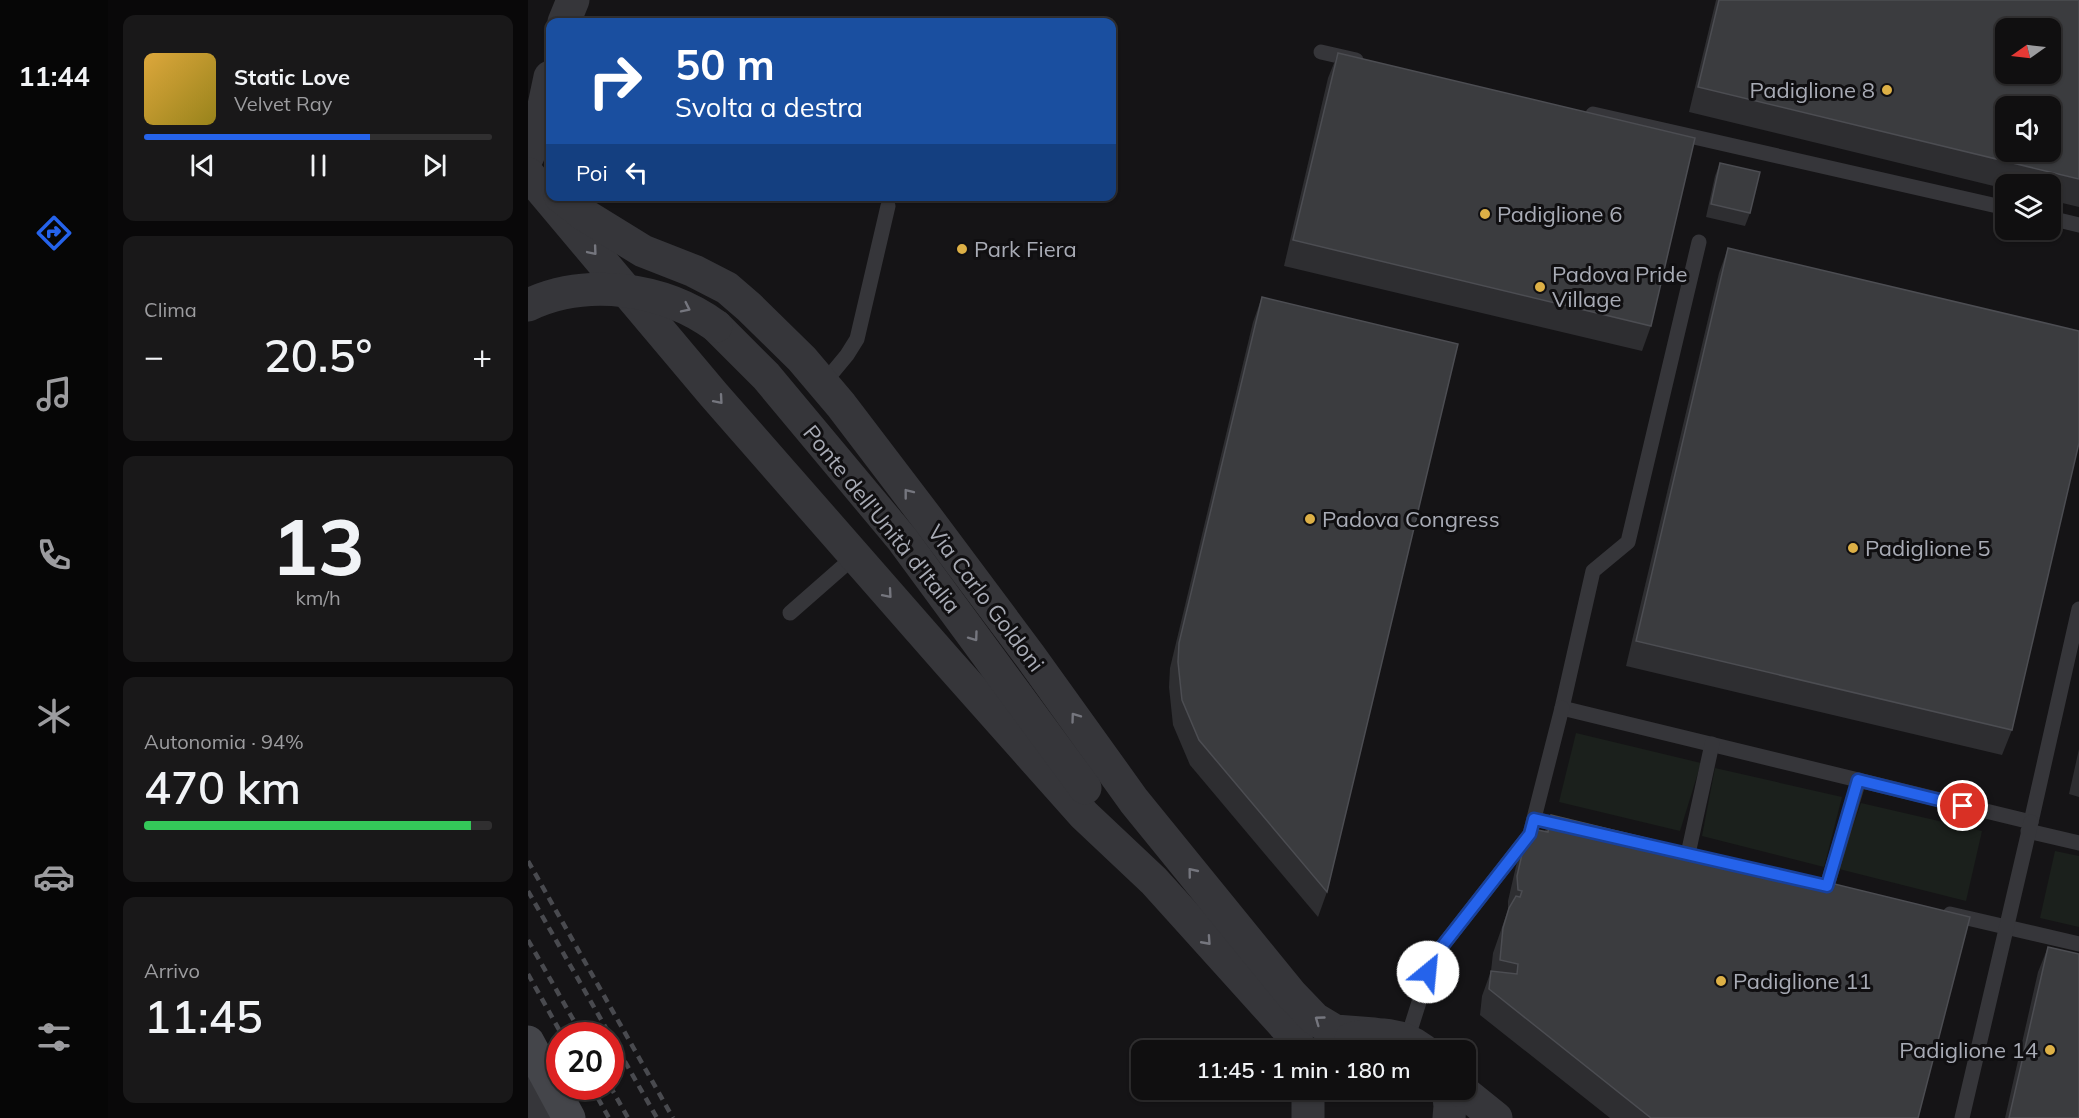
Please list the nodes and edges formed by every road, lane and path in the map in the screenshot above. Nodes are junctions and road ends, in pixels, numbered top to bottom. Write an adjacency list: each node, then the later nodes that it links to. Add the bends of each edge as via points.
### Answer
1 (573, 0): 2 (street)
2 (566, 18)
3 (1321, 52): 4 (lane)
4 (1367, 63)
5 (546, 96): 7 (street)
6 (1576, 110): 13 (lane)
7 (528, 156)
8 (528, 173): 9 (street); 10 (street, one-way to 10)
9 (546, 187)
10 (546, 194)
11 (551, 201): 20 (street, one-way to 20)
12 (567, 201): 19 (street, Via Carlo Goldoni, via 643,251 727,288)
13 (1995, 205)
14 (888, 206): 19 (lane, via 857,339)
15 (2061, 221): 16 (lane)
16 (2079, 225)
17 (1699, 242): 23 (lane, via 1628,542 1593,571)
18 (528, 304): 31 (street, Ponte dell'Unità d'Italia, one-way to 31, bridge, via 565,292 622,291 664,299 708,320 766,376 902,539)
19 (823, 384): 36 (street, Via Carlo Goldoni, one-way to 19, via 1335,1031 1315,1019 1291,994 1134,801 1030,656)
20 (855, 556): 22 (lane); 31 (street, one-way to 31, via 1084,815)
21 (2079, 609): 27 (lane)
22 (790, 613)
23 (1562, 708): 24 (lane); 26 (lane)
24 (1712, 744): 25 (lane); 30 (lane)
25 (1858, 780): 27 (lane); 32 (lane)
26 (1534, 819): 28 (lane); 40 (lane, via 1530,834 1433,958)
27 (2030, 826): 29 (lane); 34 (lane)
28 (1586, 831)
29 (2079, 843)
30 (1688, 854)
31 (1154, 881): 37 (street, one-way to 37)
32 (1827, 886)
33 (1930, 909): 34 (lane)
34 (2006, 927): 35 (lane); 51 (lane)
35 (2079, 944)
36 (1374, 1034): 38 (street); 39 (street, Via Carlo Goldoni)
37 (1296, 1040)
38 (1349, 1040)
39 (1404, 1040)
40 (1416, 1040)
41 (528, 1042): 46 (main road)
42 (528, 1088): 45 (street)
43 (1449, 1100): 47 (street)
44 (1474, 1100): 50 (street)
45 (548, 1118)
46 (569, 1118)
47 (1449, 1118)
48 (1467, 1118): 49 (street)
49 (1484, 1118)
50 (1496, 1118)
51 (1962, 1118)

